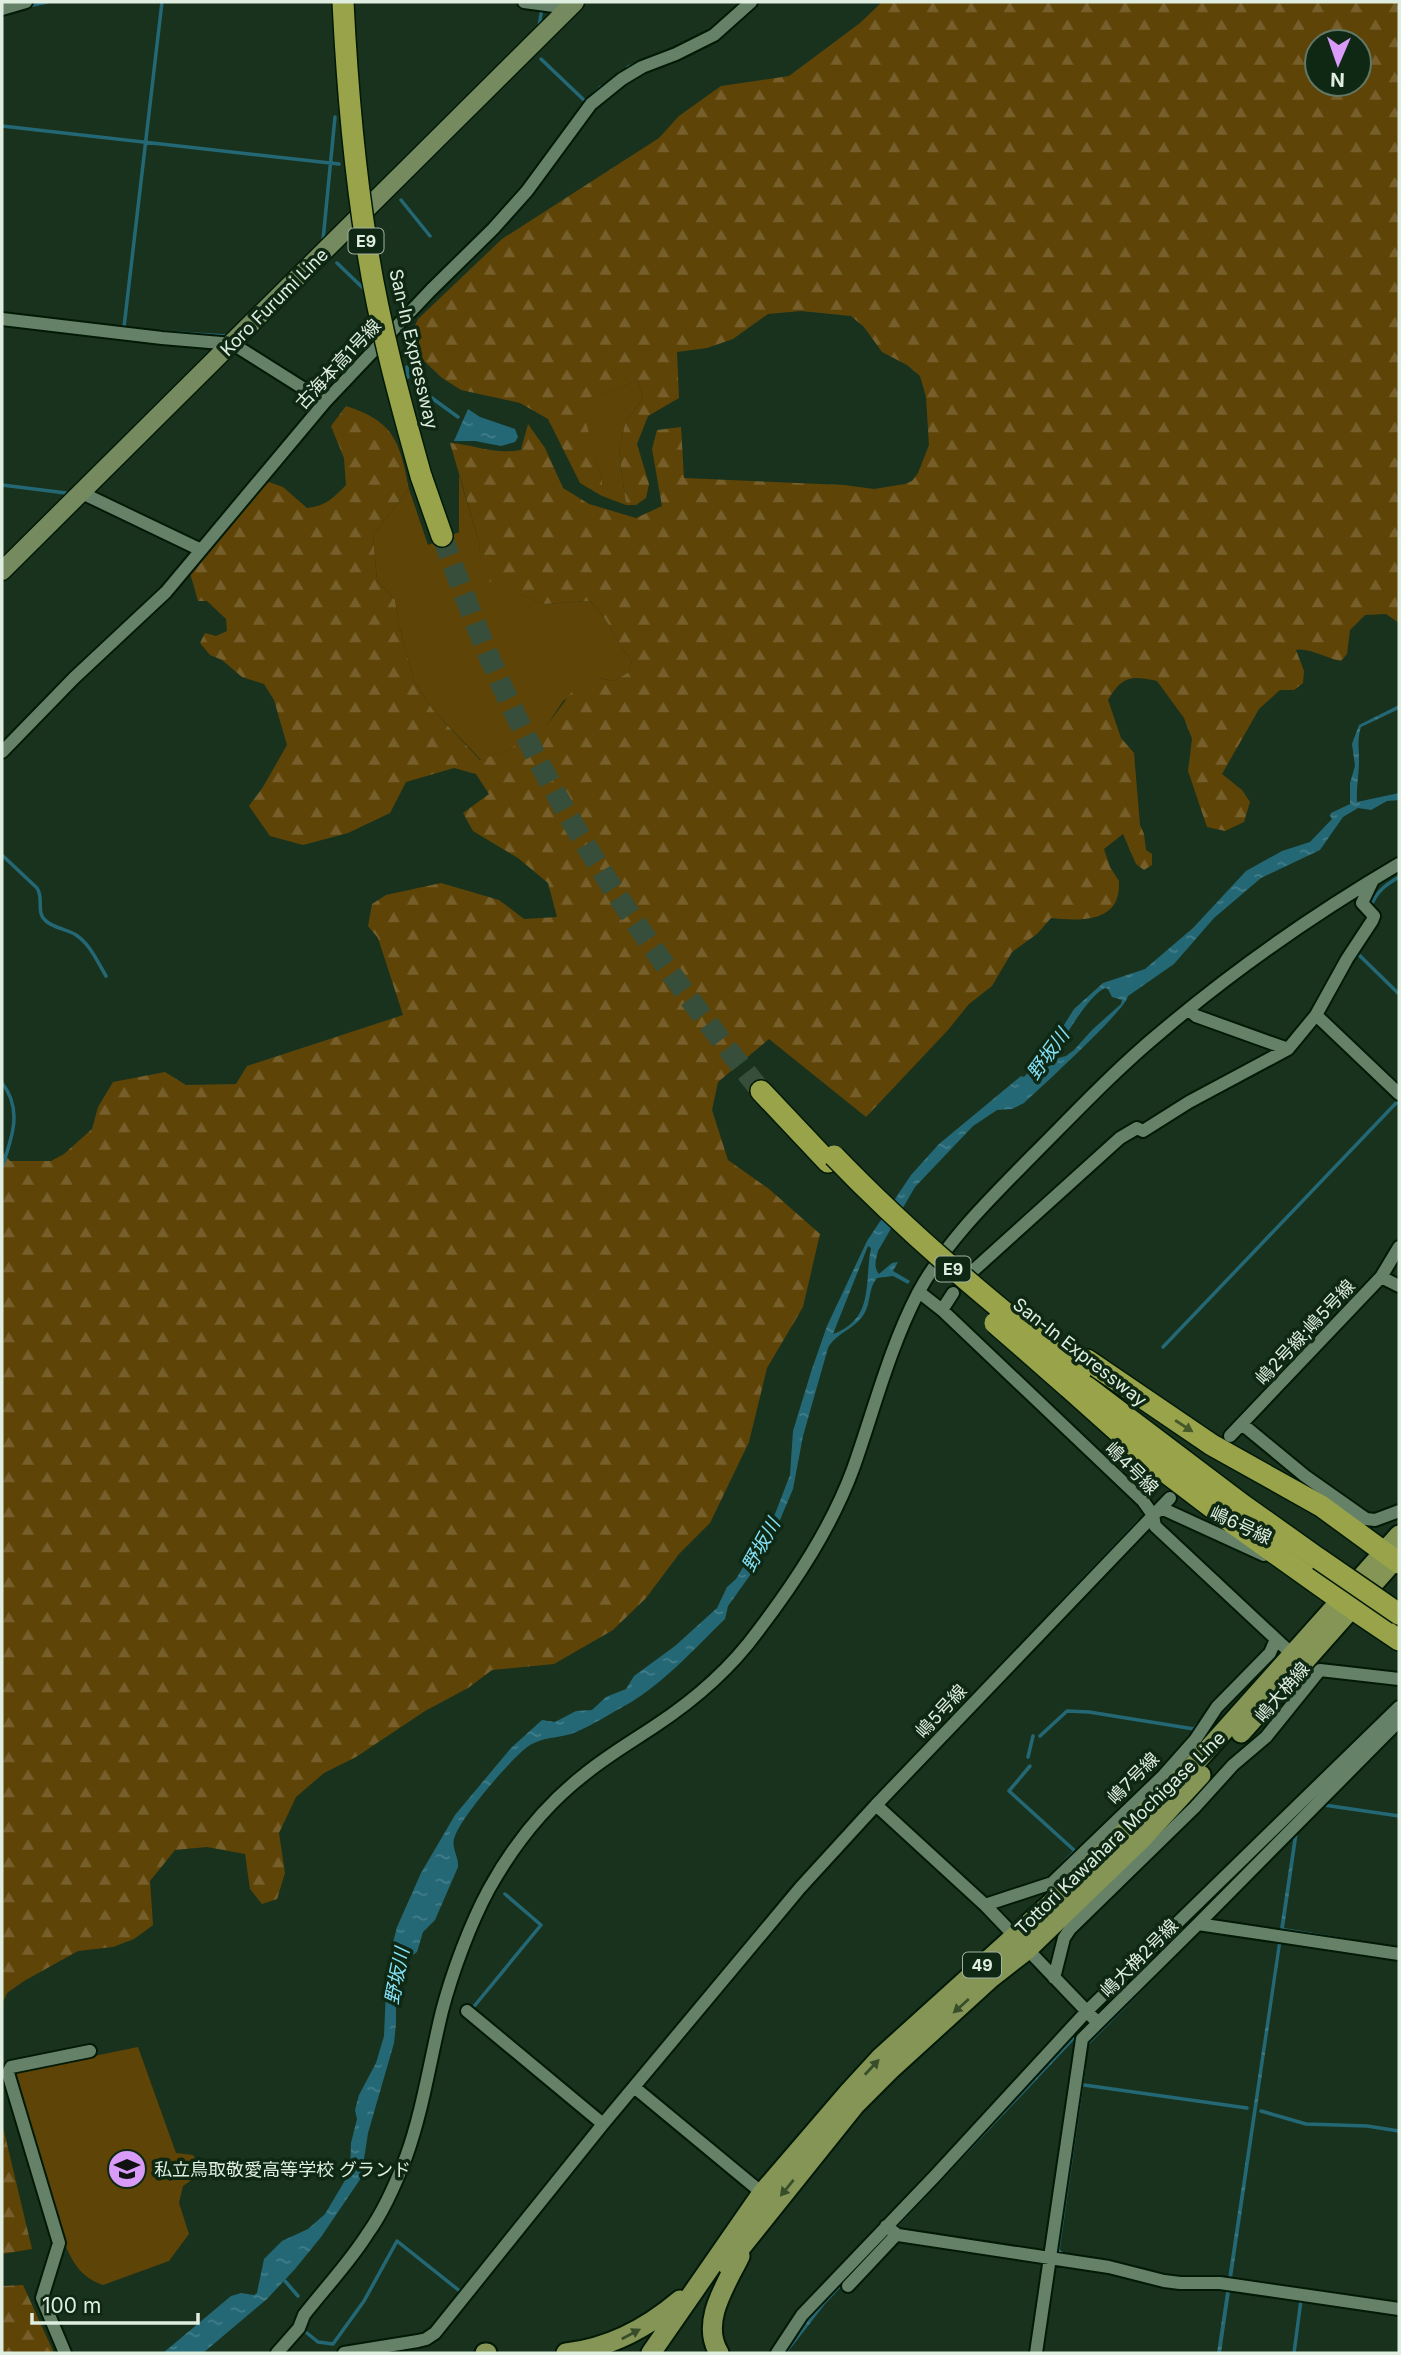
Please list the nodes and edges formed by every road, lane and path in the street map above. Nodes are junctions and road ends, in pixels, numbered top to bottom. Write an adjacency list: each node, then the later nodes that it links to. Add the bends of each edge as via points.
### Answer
1 (26, 2): 8 (street)
2 (333, 2): 9 (street)
3 (343, 2): 13 (highway, San-In Expressway / E9, bridge, via 367,247 400,403)
4 (351, 2): 13 (highway, San-In Expressway / E9, via 376,246)
5 (524, 2): 7 (street)
6 (751, 2): 12 (street, 古海本高1号線, via 714,35 642,67 591,104 494,229)
7 (572, 5): 9 (main road, Koro Furumi Line)
8 (2, 9)
9 (354, 223): 11 (main road, Koro Furumi Line)
10 (2, 319): 11 (street)
11 (233, 344): 12 (street); 14 (main road, Koro Furumi Line)
12 (325, 402): 16 (street, 古海本高1号線)
13 (425, 475): 15 (highway, San-In Expressway / E9)
14 (82, 493): 16 (street); 17 (main road, Koro Furumi Line)
15 (446, 535)
16 (201, 550): 18 (street, 古海本高1号線, via 166,592)
17 (2, 571)
18 (2, 751)
19 (1399, 864): 20 (street)
20 (1373, 880): 21 (street, via 1253,960); 22 (street, via 1362,903 1372,912 1372,921)
21 (1189, 1010): 23 (street); 31 (street, via 1159,1032 1016,1173 953,1241)
22 (1315, 1015): 23 (street); 25 (street)
23 (1287, 1049): 28 (street, via 1143,1131 1137,1128 1120,1138)
24 (765, 1087): 26 (highway, bridge)
25 (1399, 1094)
26 (882, 1208): 34 (highway, bridge, via 1013,1307); 34 (highway, bridge, via 906,1243)
27 (1399, 1247): 29 (street, 嶋2号線;嶋5号線)
28 (975, 1269)
29 (1381, 1277): 30 (street); 35 (street, 嶋2号線;嶋5号線)
30 (1399, 1286)
31 (919, 1292): 33 (street, 嶋4号線); 72 (street, via 900,1330 834,1512 815,1549 754,1637 705,1688 580,1777 543,1811 512,1850 486,1893 443,2005 421,2108 387,2200 368,2234)
32 (953, 1293): 33 (street)
33 (942, 1310): 37 (street, 嶋4号線, via 1143,1501)
34 (1077, 1374): 40 (highway, one-way to 40, via 1321,1506); 41 (highway, San-In Expressway)
35 (1242, 1424): 36 (street, 嶋2号線;嶋5号線); 38 (street, via 1366,1519)
36 (1230, 1436)
37 (1161, 1507): 41 (street, 嶋6号線); 45 (street, 嶋4号線, via 1156,1526); 51 (street, 嶋5号線)
38 (1399, 1511)
39 (1399, 1535): 40 (main road, Tottori Kawahara Mochigase Line / 49)
40 (1394, 1558): 42 (main road, Tottori Kawahara Mochigase Line / 49)
41 (1316, 1563): 42 (highway); 43 (highway, San-In Expressway); 44 (highway, San-In Expressway, bridge)
42 (1347, 1605): 46 (highway); 47 (main road, Tottori Kawahara Mochigase Line / 49)
43 (1399, 1606)
44 (1399, 1614)
45 (1276, 1639): 47 (street, 嶋4号線); 52 (street, 嶋7号線, via 1270,1653 1217,1707 1163,1776 1052,1883)
46 (1399, 1640)
47 (1306, 1662): 48 (street, 嶋大桷線); 54 (main road, Tottori Kawahara Mochigase Line / 49, via 1140,1841); 56 (street, 嶋大桷線, via 1266,1737 1070,1929)
48 (1399, 1679)
49 (1399, 1707): 58 (street)
50 (1399, 1721): 53 (street)
51 (877, 1805): 52 (street); 61 (street, 嶋5号線, via 800,1888)
52 (985, 1905): 54 (street)
53 (1198, 1924): 55 (street, 嶋大桷2号線); 59 (street, 嶋大桷2号線)
54 (1021, 1943): 56 (street, 嶋大桷2号線); 63 (main road, Tottori Kawahara Mochigase Line / 49, one-way to 54, via 881,2057 950,1992); 65 (main road, Tottori Kawahara Mochigase Line / 49, one-way to 65, via 991,1978 855,2105)
55 (1399, 1954)
56 (1054, 1978): 58 (street, 嶋大桷2号線)
57 (467, 2011): 62 (street)
58 (1087, 2011): 59 (street, 嶋大桷2号線); 64 (street)
59 (1098, 2023): 66 (street, via 1082,2039)
60 (90, 2051): 71 (street, via 32,2061 11,2067 8,2073 59,2243 43,2298)
61 (634, 2087): 62 (street, 嶋5号線); 63 (street)
62 (603, 2124): 70 (street, 嶋5号線, via 435,2333)
63 (762, 2193): 67 (main road, Tottori Kawahara Mochigase Line / 49)
64 (891, 2230): 66 (street); 68 (street); 78 (street, via 802,2315)
65 (751, 2233): 76 (main road, Tottori Kawahara Mochigase Line / 49); 77 (main road, via 718,2300 712,2332)
66 (1051, 2259): 69 (street, via 1180,2283 1220,2283); 79 (street)
67 (697, 2286): 74 (main road, one-way to 67, via 624,2338); 75 (main road, Tottori Kawahara Mochigase Line / 49)
68 (848, 2286)
69 (1399, 2309)
70 (376, 2350): 73 (street, 嶋5号線)
71 (65, 2353)
72 (277, 2353)
73 (344, 2353)
74 (566, 2353)
75 (651, 2353)
76 (668, 2353)
77 (719, 2353)
78 (776, 2353)
79 (1036, 2353)

